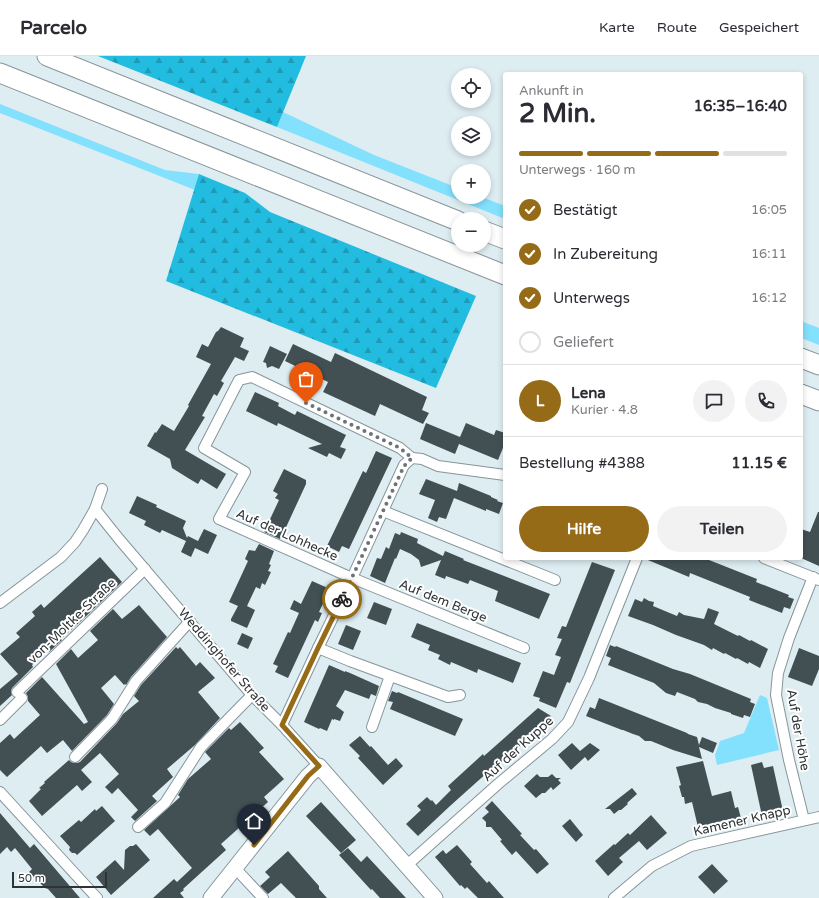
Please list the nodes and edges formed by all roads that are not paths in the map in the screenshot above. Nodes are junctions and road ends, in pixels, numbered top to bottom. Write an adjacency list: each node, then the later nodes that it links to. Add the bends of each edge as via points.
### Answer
1 (47, 56): 3 (highway)
2 (0, 73): 6 (highway)
3 (451, 217)
4 (491, 234): 5 (highway)
5 (503, 238)
6 (503, 274)
7 (803, 359): 8 (highway)
8 (819, 365)
9 (803, 395): 10 (highway)
10 (819, 401)
11 (412, 458): 12 (street, via 438,466); 15 (street, via 404,466); 21 (street, Auf der Lohhecke, via 400,448 252,377 239,380 204,448 244,472 219,519)
12 (503, 475)
13 (102, 489): 14 (street)
14 (95, 509): 20 (street, Weddinghofer Straße); 24 (street, via 75,542 61,557)
15 (383, 511): 16 (street); 21 (street)
16 (503, 559)
17 (505, 560): 23 (street)
18 (636, 560): 40 (street, Auf der Kuppe, via 589,678 568,722 552,739)
19 (769, 560): 22 (street)
20 (145, 569): 25 (street, Weddinghofer Straße); 31 (street, von-Moltke-Straße, via 20,695)
21 (352, 578): 26 (street); 27 (street, Auf dem Berge)
22 (816, 578): 38 (street, Auf der Höhe, via 789,638 778,673 776,695)
23 (555, 580)
24 (0, 603)
25 (190, 621): 29 (street, Weddinghofer Straße); 34 (street, via 136,681 112,719)
26 (318, 648): 28 (street); 32 (street)
27 (524, 648)
28 (390, 676): 30 (street, via 448,697); 33 (street)
29 (252, 695): 32 (street, Weddinghofer Straße); 39 (street, via 201,747 165,803)
30 (460, 695)
31 (0, 720)
32 (282, 725): 35 (street, Weddinghofer Straße)
33 (372, 727)
34 (75, 757)
35 (319, 766): 40 (street, Weddinghofer Straße); 41 (street, via 308,776)
36 (0, 792): 42 (street)
37 (819, 816): 38 (street, Kamener Knapp)
38 (804, 820): 46 (street, Kamener Knapp, via 691,846 652,866)
39 (138, 828)
40 (406, 866): 45 (street, Weddinghofer Straße)
41 (235, 868): 43 (street); 44 (street)
42 (97, 898)
43 (211, 898)
44 (263, 898)
45 (435, 898)
46 (614, 898)

